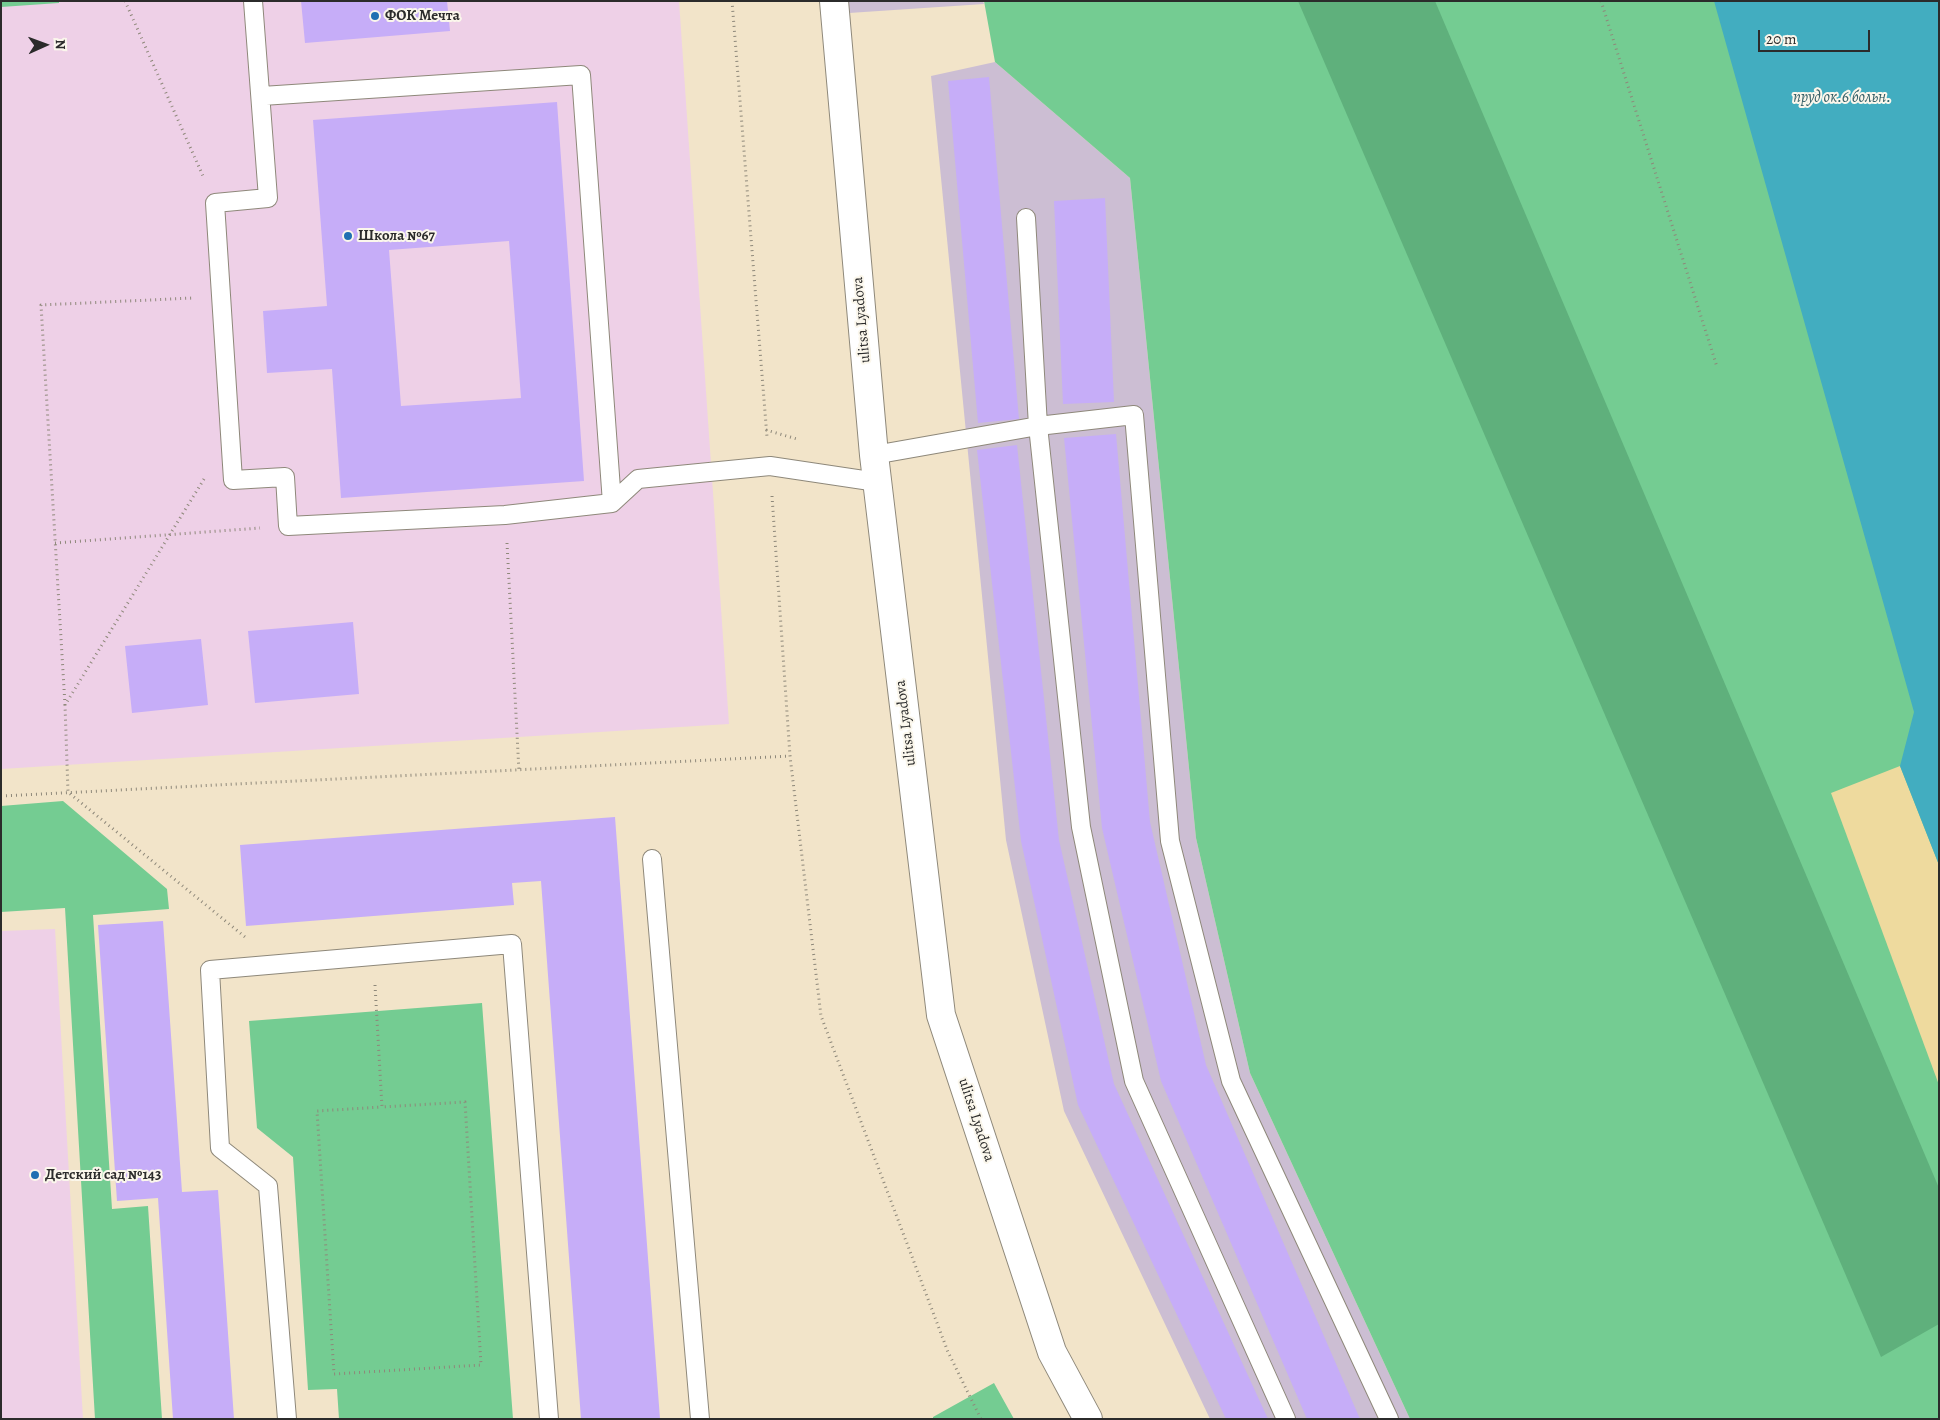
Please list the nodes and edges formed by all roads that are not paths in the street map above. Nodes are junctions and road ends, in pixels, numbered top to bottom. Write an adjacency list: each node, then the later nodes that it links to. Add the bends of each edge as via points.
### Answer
1 (253, 1): 3 (lane)
2 (834, 1): 6 (street, ulitsa Lyadova)
3 (262, 96): 8 (lane, via 581,75); 8 (lane, via 268,198 215,203 233,480 285,477 288,526 505,515)
4 (1026, 218): 5 (lane)
5 (1038, 426): 6 (lane); 14 (lane, via 1081,827 1134,1081); 15 (lane, via 1134,416 1170,841 1230,1081)
6 (874, 454): 7 (street, ulitsa Lyadova)
7 (878, 482): 8 (lane, via 770,466 638,479); 13 (street, ulitsa Lyadova, via 941,1015 1052,1352)
8 (612, 503)
9 (652, 859): 12 (lane)
10 (287, 1419): 11 (lane, via 268,1186 220,1148 210,970 512,944)
11 (549, 1419)
12 (700, 1419)
13 (1088, 1419)
14 (1286, 1419)
15 (1389, 1419)

